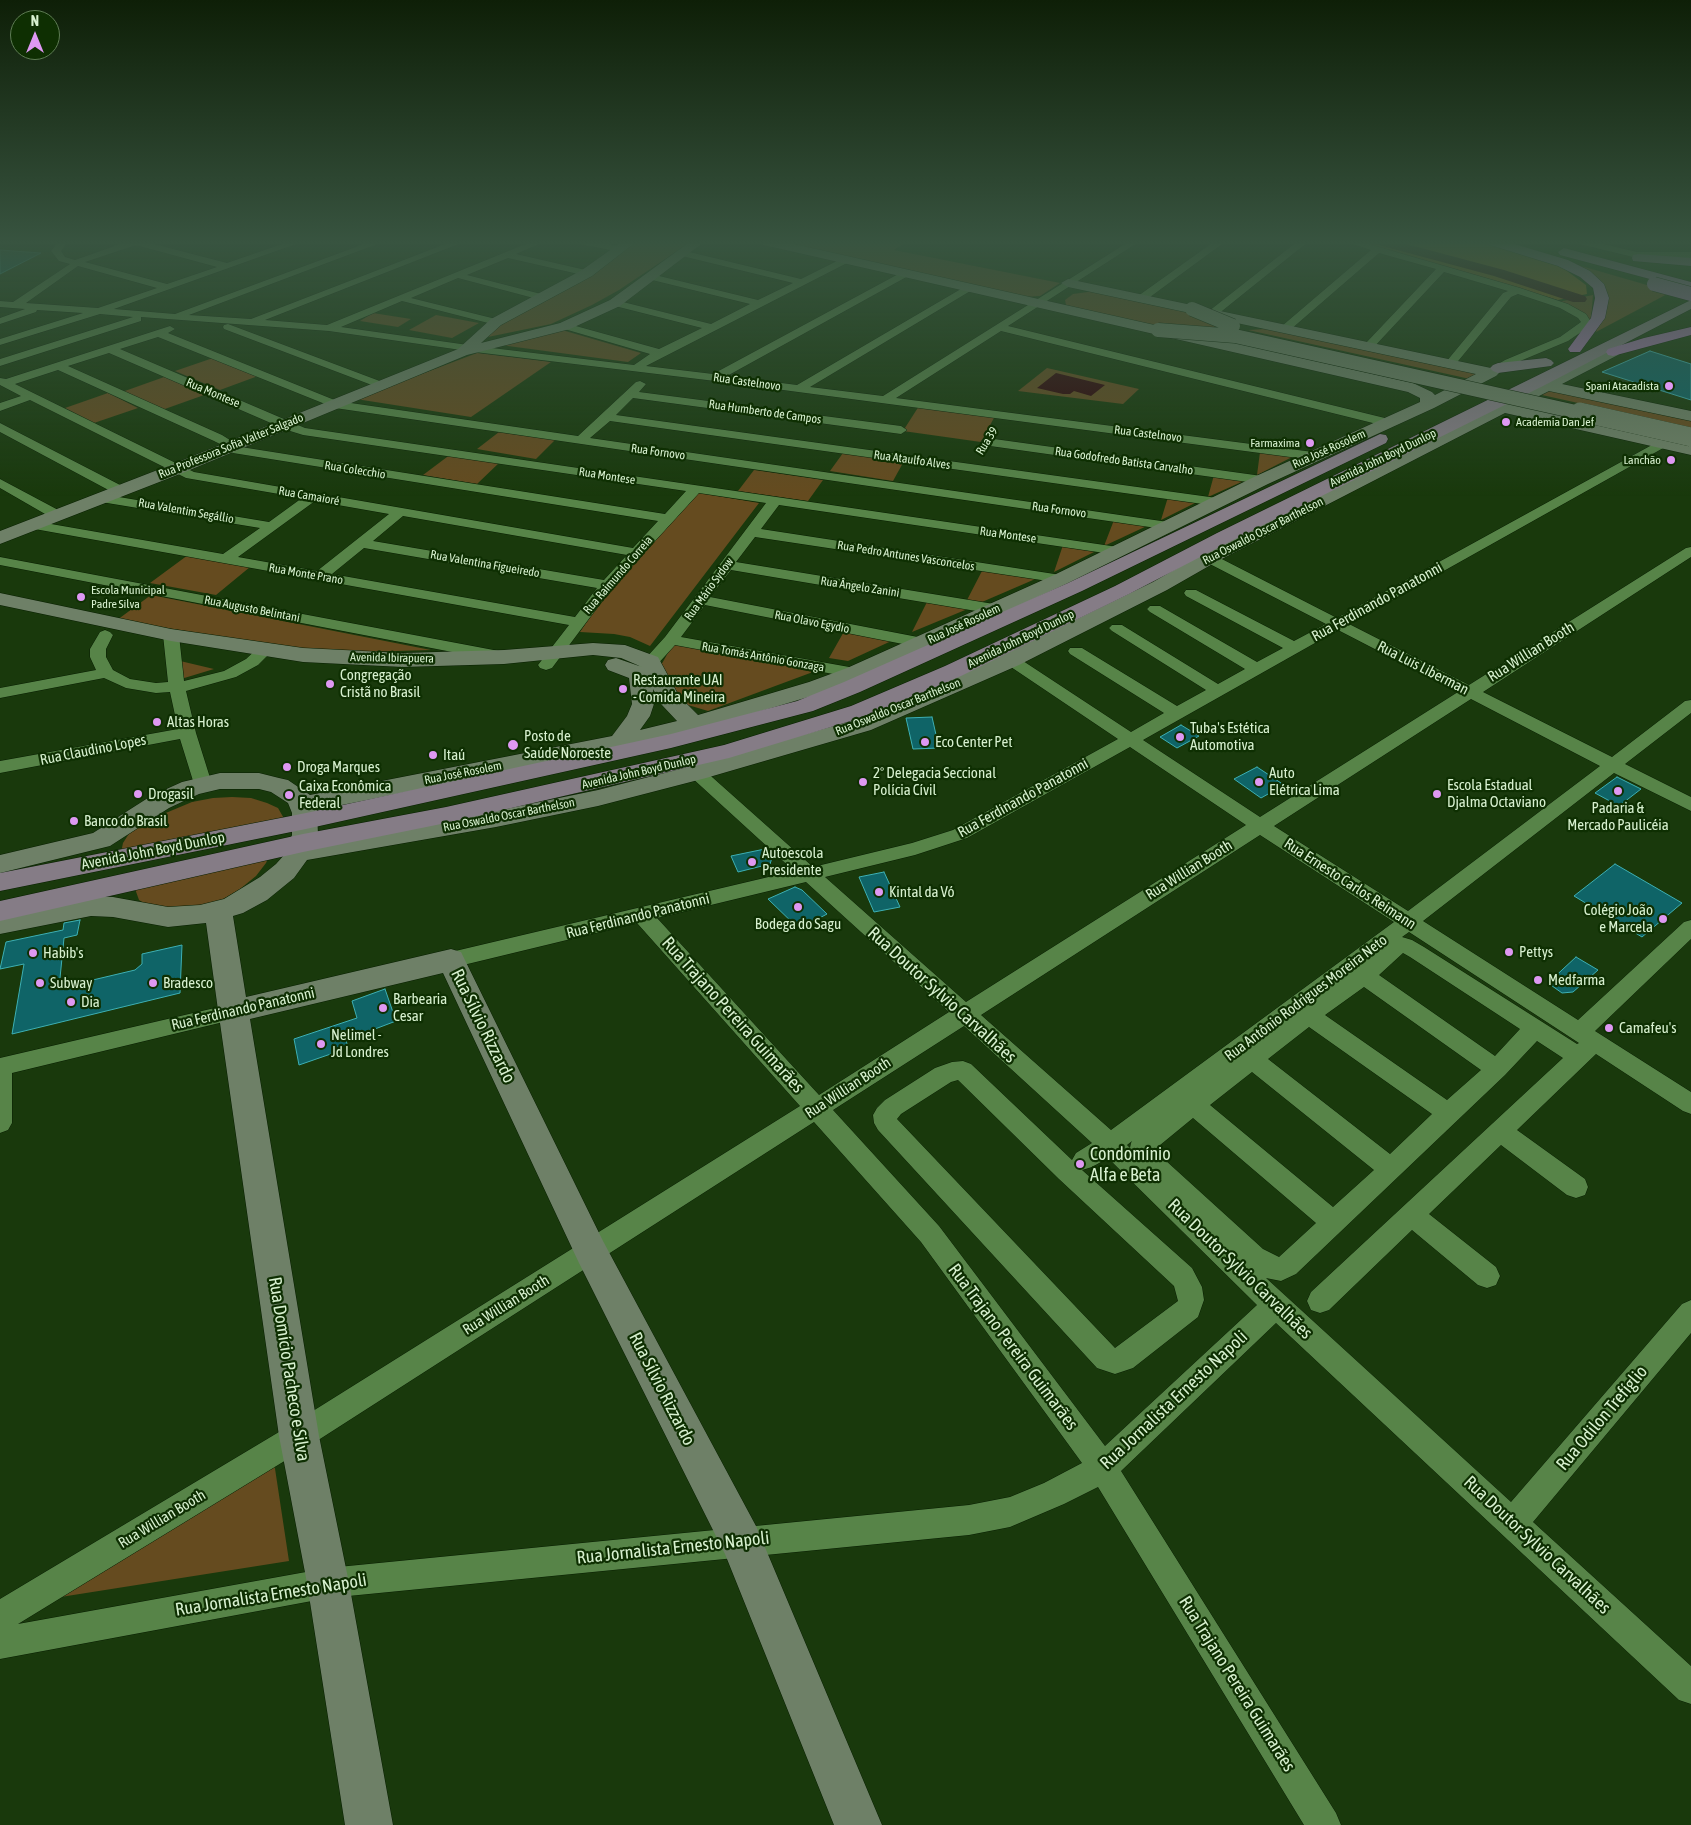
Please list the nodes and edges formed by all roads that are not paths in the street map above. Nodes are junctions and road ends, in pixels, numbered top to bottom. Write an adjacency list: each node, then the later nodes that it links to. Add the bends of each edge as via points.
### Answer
1 (51, 326): 33 (street)
2 (116, 326): 40 (street)
3 (177, 326): 30 (street)
4 (227, 326): 26 (street)
5 (241, 326): 26 (street)
6 (305, 326): 24 (street, Rua Castelnovo)
7 (333, 326): 24 (street)
8 (491, 326): 31 (street)
9 (565, 326): 32 (street); 39 (street)
10 (709, 326): 22 (street)
11 (810, 326): 48 (street)
12 (905, 326): 52 (street)
13 (1141, 326): 27 (street)
14 (1233, 326): 69 (street, bridge)
15 (1277, 326): 25 (street)
16 (1388, 326): 34 (street)
17 (1482, 326): 42 (street)
18 (1583, 326): 46 (street, Rua José Rosolem, via 1564,339)
19 (1592, 326): 36 (highway)
20 (1620, 326): 36 (main road, Avenida John Boyd Dunlop)
21 (1649, 326): 28 (main road, Avenida John Boyd Dunlop)
22 (712, 327): 39 (street)
23 (998, 327): 47 (street); 55 (street)
24 (329, 328): 37 (street, Rua Castelnovo)
25 (1286, 328): 34 (street)
26 (236, 330): 50 (street)
27 (1158, 330): 58 (street, via 1413,388 1426,395); 71 (street, bridge, via 1234,336)
28 (1640, 331): 38 (main road); 97 (main road, Avenida John Boyd Dunlop)
29 (1691, 331): 38 (highway)
30 (158, 333): 35 (street); 57 (street, Rua Fornovo)
31 (482, 334): 32 (street, via 485,341); 37 (street)
32 (509, 340): 37 (street)
33 (0, 342)
34 (1369, 346): 42 (street)
35 (110, 349): 43 (street); 67 (street, Rua Montese)
36 (1575, 349): 41 (main road, Avenida John Boyd Dunlop)
37 (468, 350): 44 (street, Rua Castelnovo); 50 (street, Rua Professora Sofia Valter Salgado)
38 (1613, 352): 51 (street, Rua Oswaldo Oscar Barthelson)
39 (660, 353): 44 (street)
40 (0, 363)
41 (1546, 363): 46 (main road); 149 (main road, Avenida John Boyd Dunlop, via 1335,460 1075,587 805,706 671,742)
42 (1450, 364): 46 (street)
43 (59, 366): 49 (street); 75 (street, Rua Colecchio)
44 (637, 368): 45 (street, Rua Castelnovo)
45 (655, 370): 48 (street, Rua Castelnovo); 53 (street)
46 (1494, 371): 58 (street, Rua José Rosolem)
47 (1177, 372): 64 (street, via 1172,379 1177,382); 65 (street)
48 (715, 378): 52 (street, Rua Castelnovo)
49 (3, 382): 54 (street, Rua Camaioré)
50 (381, 385): 57 (street, Rua Professora Sofia Valter Salgado)
51 (1548, 386): 60 (street, Rua Oswaldo Oscar Barthelson); 62 (street)
52 (799, 389): 55 (street, Rua Castelnovo)
53 (630, 394): 63 (street); 70 (street, Rua Humberto de Campos)
54 (32, 396): 59 (street); 80 (street, Rua Camaioré)
55 (885, 400): 56 (street, Rua Castelnovo)
56 (923, 401): 61 (street, Rua Castelnovo); 66 (street); 70 (street)
57 (335, 404): 67 (street, Rua Professora Sofia Valter Salgado); 72 (street, Rua Fornovo)
58 (1428, 405): 65 (street, Rua José Rosolem)
59 (0, 407)
60 (1504, 408): 74 (street); 89 (street, Rua Oswaldo Oscar Barthelson)
61 (1003, 416): 66 (street, Rua Castelnovo); 77 (street, Rua 39)
62 (1691, 416)
63 (607, 417): 72 (street); 78 (street, Rua Ataulfo Alves)
64 (1335, 420)
65 (1389, 422): 79 (street, Rua José Rosolem)
66 (1095, 423): 73 (street); 79 (street, Rua Castelnovo)
67 (286, 424): 75 (street, Rua Professora Sofia Valter Salgado); 84 (street, Rua Montese, via 303,431)
68 (0, 427): 83 (street, Rua Valentim Segállio)
69 (1691, 429)
70 (901, 430): 78 (street)
71 (1691, 436)
72 (579, 441): 95 (street, Rua Fornovo)
73 (1267, 441)
74 (1661, 444): 76 (street); 117 (street, Rua Ferdinando Panatonni)
75 (232, 445): 80 (street, Rua Professora Sofia Valter Salgado); 92 (street, Rua Colecchio, via 237,450 283,458)
76 (1691, 450)
77 (979, 455): 78 (street, Rua Ataulfo Alves); 81 (street, Rua Godofredo Batista Carvalho); 88 (street, Rua Ataulfo Alves)
78 (882, 456)
79 (1313, 456): 81 (street, Rua José Rosolem)
80 (179, 468): 83 (street, Rua Professora Sofia Valter Salgado); 85 (street, Rua Camaioré, via 191,475)
81 (1262, 480): 88 (street, Rua José Rosolem)
82 (0, 483): 91 (street)
83 (119, 490): 86 (street, Rua Professora Sofia Valter Salgado)
84 (696, 490): 87 (street, Rua Montese); 92 (street, Rua Raimundo Correia)
85 (312, 497): 90 (street, Rua Camaioré); 94 (street)
86 (102, 498): 91 (street, Rua Professora Sofia Valter Salgado); 94 (street, Rua Valentim Segállio)
87 (775, 501): 96 (street, Rua Mário Sydow); 100 (street, Rua Montese)
88 (1217, 502): 95 (street, Rua José Rosolem)
89 (1314, 506): 97 (main road); 103 (street, Rua Oswaldo Oscar Barthelson)
90 (400, 512): 99 (street); 102 (street, Rua Camaioré)
91 (57, 515): 93 (street, Rua Professora Sofia Valter Salgado)
92 (669, 519): 102 (street, Rua Raimundo Correia)
93 (34, 525): 98 (street, Rua Professora Sofia Valter Salgado); 104 (street, Rua Monte Prano)
94 (271, 526): 104 (street)
95 (1170, 526): 100 (street, Rua José Rosolem)
96 (751, 532): 106 (street, Rua Mário Sydow); 108 (street, Rua Pedro Antunes Vasconcelos)
97 (1224, 537): 149 (main road, Avenida John Boyd Dunlop, via 953,671 859,711 808,728 729,751 446,814)
98 (0, 538)
99 (362, 543): 107 (street); 109 (street, Rua Valentina Figueiredo)
100 (1118, 551): 108 (street, Rua José Rosolem)
101 (1691, 551): 135 (street, Rua Willian Booth)
102 (637, 553): 109 (street, Rua Raimundo Correia)
103 (1209, 558): 117 (street, Rua Luis Liberman); 128 (street, Rua Oswaldo Oscar Barthelson)
104 (226, 559): 107 (street, Rua Monte Prano)
105 (0, 561): 126 (street, Rua Augusto Belintani)
106 (727, 565): 112 (street, Rua Mário Sydow); 113 (street, Rua Ângelo Zanini)
107 (320, 576): 116 (street, Rua Monte Prano)
108 (1061, 579): 113 (street, Rua José Rosolem)
109 (607, 585): 116 (street, Rua Raimundo Correia)
110 (1191, 592): 123 (street)
111 (0, 599): 121 (street, Avenida Ibirapuera)
112 (701, 600): 120 (street, Rua Mário Sydow); 122 (street, Rua Olavo Egydio)
113 (994, 609): 122 (street, Rua José Rosolem)
114 (1155, 609): 130 (street)
115 (0, 613): 119 (street, Avenida Ibirapuera)
116 (577, 622): 127 (street, Rua Raimundo Correia)
117 (1337, 624): 123 (street, Rua Ferdinando Panatonni); 135 (street, Rua Luis Liberman)
118 (1117, 628): 134 (street)
119 (105, 635): 121 (street, Avenida Ibirapuera); 131 (street, via 98,656)
120 (672, 640): 129 (street, Rua Mário Sydow); 132 (street, Rua Tomás Antônio Gonzaga)
121 (172, 642): 125 (street, Avenida Ibirapuera); 133 (street)
122 (923, 643): 132 (street, Rua José Rosolem)
123 (1292, 648): 130 (street, Rua Ferdinando Panatonni)
124 (1076, 651): 138 (street)
125 (258, 656): 126 (street, Avenida Ibirapuera, via 403,660); 127 (street, Avenida Ibirapuera, via 292,668 421,672); 133 (street, via 230,674 204,683)
126 (504, 657): 127 (street, Avenida Ibirapuera)
127 (550, 658): 129 (street, Avenida Ibirapuera, via 608,650 625,652)
128 (1011, 660): 141 (street, Rua Ernesto Carlos Reimann); 145 (street, Rua Oswaldo Oscar Barthelson, via 863,725)
129 (645, 668): 139 (street, via 668,699); 142 (street, via 643,704)
130 (1255, 668): 134 (street, Rua Ferdinando Panatonni)
131 (106, 673): 133 (street, via 140,687); 136 (street)
132 (855, 673): 139 (street, Rua José Rosolem)
133 (177, 687): 140 (street)
134 (1217, 690): 138 (street, Rua Ferdinando Panatonni)
135 (1470, 691): 143 (street, Rua Luis Liberman); 148 (street, Rua Willian Booth)
136 (0, 692)
137 (1691, 705): 143 (street, Rua Antônio Rodrigues Moreira Neto)
138 (1176, 713): 141 (street, Rua Ferdinando Panatonni)
139 (693, 724): 142 (street, Rua José Rosolem)
140 (186, 732): 144 (street, Rua Claudino Lopes); 146 (street)
141 (1130, 738): 148 (street, Rua Ernesto Carlos Reimann); 151 (street, Rua Ferdinando Panatonni, via 960,834 916,849)
142 (620, 742): 149 (street, Rua José Rosolem)
143 (1611, 765): 147 (street, Rua Luis Liberman); 156 (street, Rua Antônio Rodrigues Moreira Neto)
144 (0, 767)
145 (697, 773): 149 (street, Rua Oswaldo Oscar Barthelson, via 496,819); 151 (street, Rua Doutor Sylvio Carvalhães)
146 (203, 784): 149 (street, Avenida John Boyd Dunlop, via 259,780 288,790 299,798); 150 (street, Avenida John Boyd Dunlop, via 160,802 110,835 90,844)
147 (1691, 805)
148 (1259, 825): 156 (street, Rua Ernesto Carlos Reimann); 163 (street, Rua Willian Booth)
149 (303, 830): 152 (main road, Avenida John Boyd Dunlop); 153 (main road, Avenida John Boyd Dunlop); 154 (street, via 278,878 257,894)
150 (0, 864)
151 (808, 874): 155 (street, Rua Ferdinando Panatonni); 163 (street, Rua Doutor Sylvio Carvalhães)
152 (0, 882)
153 (0, 911)
154 (218, 911): 157 (street, via 168,917 91,906); 162 (street, Rua Domício Pacheco e Silva)
155 (642, 915): 159 (street, Rua Ferdinando Panatonni); 171 (street, Rua Trajano Pereira Guimarães)
156 (1408, 922): 161 (street, Rua Antônio Rodrigues Moreira Neto); 165 (street, Rua Ernesto Carlos Reimann)
157 (0, 924)
158 (1691, 928): 165 (street)
159 (451, 960): 162 (street, Rua Ferdinando Panatonni); 181 (street, Rua Sílvio Rizzardo)
160 (1364, 976): 161 (street); 164 (street, via 1395,947 1405,945); 168 (street)
161 (1303, 1011): 166 (street); 172 (street); 175 (street, Rua Antônio Rodrigues Moreira Neto)
162 (232, 1012): 167 (street, Rua Ferdinando Panatonni); 186 (street, Rua Domício Pacheco e Silva)
163 (963, 1014): 171 (street, Rua Willian Booth); 175 (street, Rua Doutor Sylvio Carvalhães)
164 (1534, 1028): 165 (street); 168 (street)
165 (1585, 1043): 169 (street, Rua Ernesto Carlos Reimann); 174 (street)
166 (1253, 1060): 170 (street); 177 (street)
167 (0, 1067): 173 (street)
168 (1497, 1070): 172 (street)
169 (1691, 1104)
170 (1194, 1105): 180 (street); 180 (street, via 1144,1143 1143,1153 1254,1258 1281,1269)
171 (817, 1108): 181 (street, Rua Willian Booth); 187 (street, Rua Trajano Pereira Guimarães, via 930,1234)
172 (1448, 1113): 177 (street)
173 (0, 1123)
174 (1501, 1132): 178 (street); 179 (street)
175 (1110, 1144): 176 (street, Rua Antônio Rodrigues Moreira Neto); 184 (street, Rua Doutor Sylvio Carvalhães)
176 (1076, 1167): 176 (street, via 963,1070 943,1075 885,1115 892,1131 1107,1359 1115,1361 1135,1351 1189,1308 1189,1288 1183,1277)
177 (1391, 1169): 180 (street)
178 (1576, 1187)
179 (1412, 1215): 182 (street); 183 (street)
180 (1333, 1222)
181 (591, 1252): 186 (street, Rua Willian Booth); 189 (street, Rua Sílvio Rizzardo)
182 (1487, 1276)
183 (1320, 1301)
184 (1276, 1305): 187 (street, Rua Jornalista Ernesto Napoli); 188 (street, Rua Doutor Sylvio Carvalhães)
185 (1691, 1313): 188 (street, Rua Odilon Trefíglio)
186 (299, 1436): 190 (street, Rua Domício Pacheco e Silva); 191 (street, Rua Willian Booth)
187 (1103, 1468): 189 (street, Rua Jornalista Ernesto Napoli, via 1054,1494 1010,1512 969,1520); 196 (street, Rua Trajano Pereira Guimarães)
188 (1513, 1523): 193 (street, Rua Doutor Sylvio Carvalhães)
189 (741, 1541): 190 (street, Rua Jornalista Ernesto Napoli); 195 (street, Rua Sílvio Rizzardo)
190 (328, 1582): 192 (street, Rua Jornalista Ernesto Napoli); 194 (street, Rua Domício Pacheco e Silva)
191 (0, 1617)
192 (0, 1643)
193 (1691, 1688)
194 (369, 1825)
195 (858, 1825)
196 (1324, 1825)

